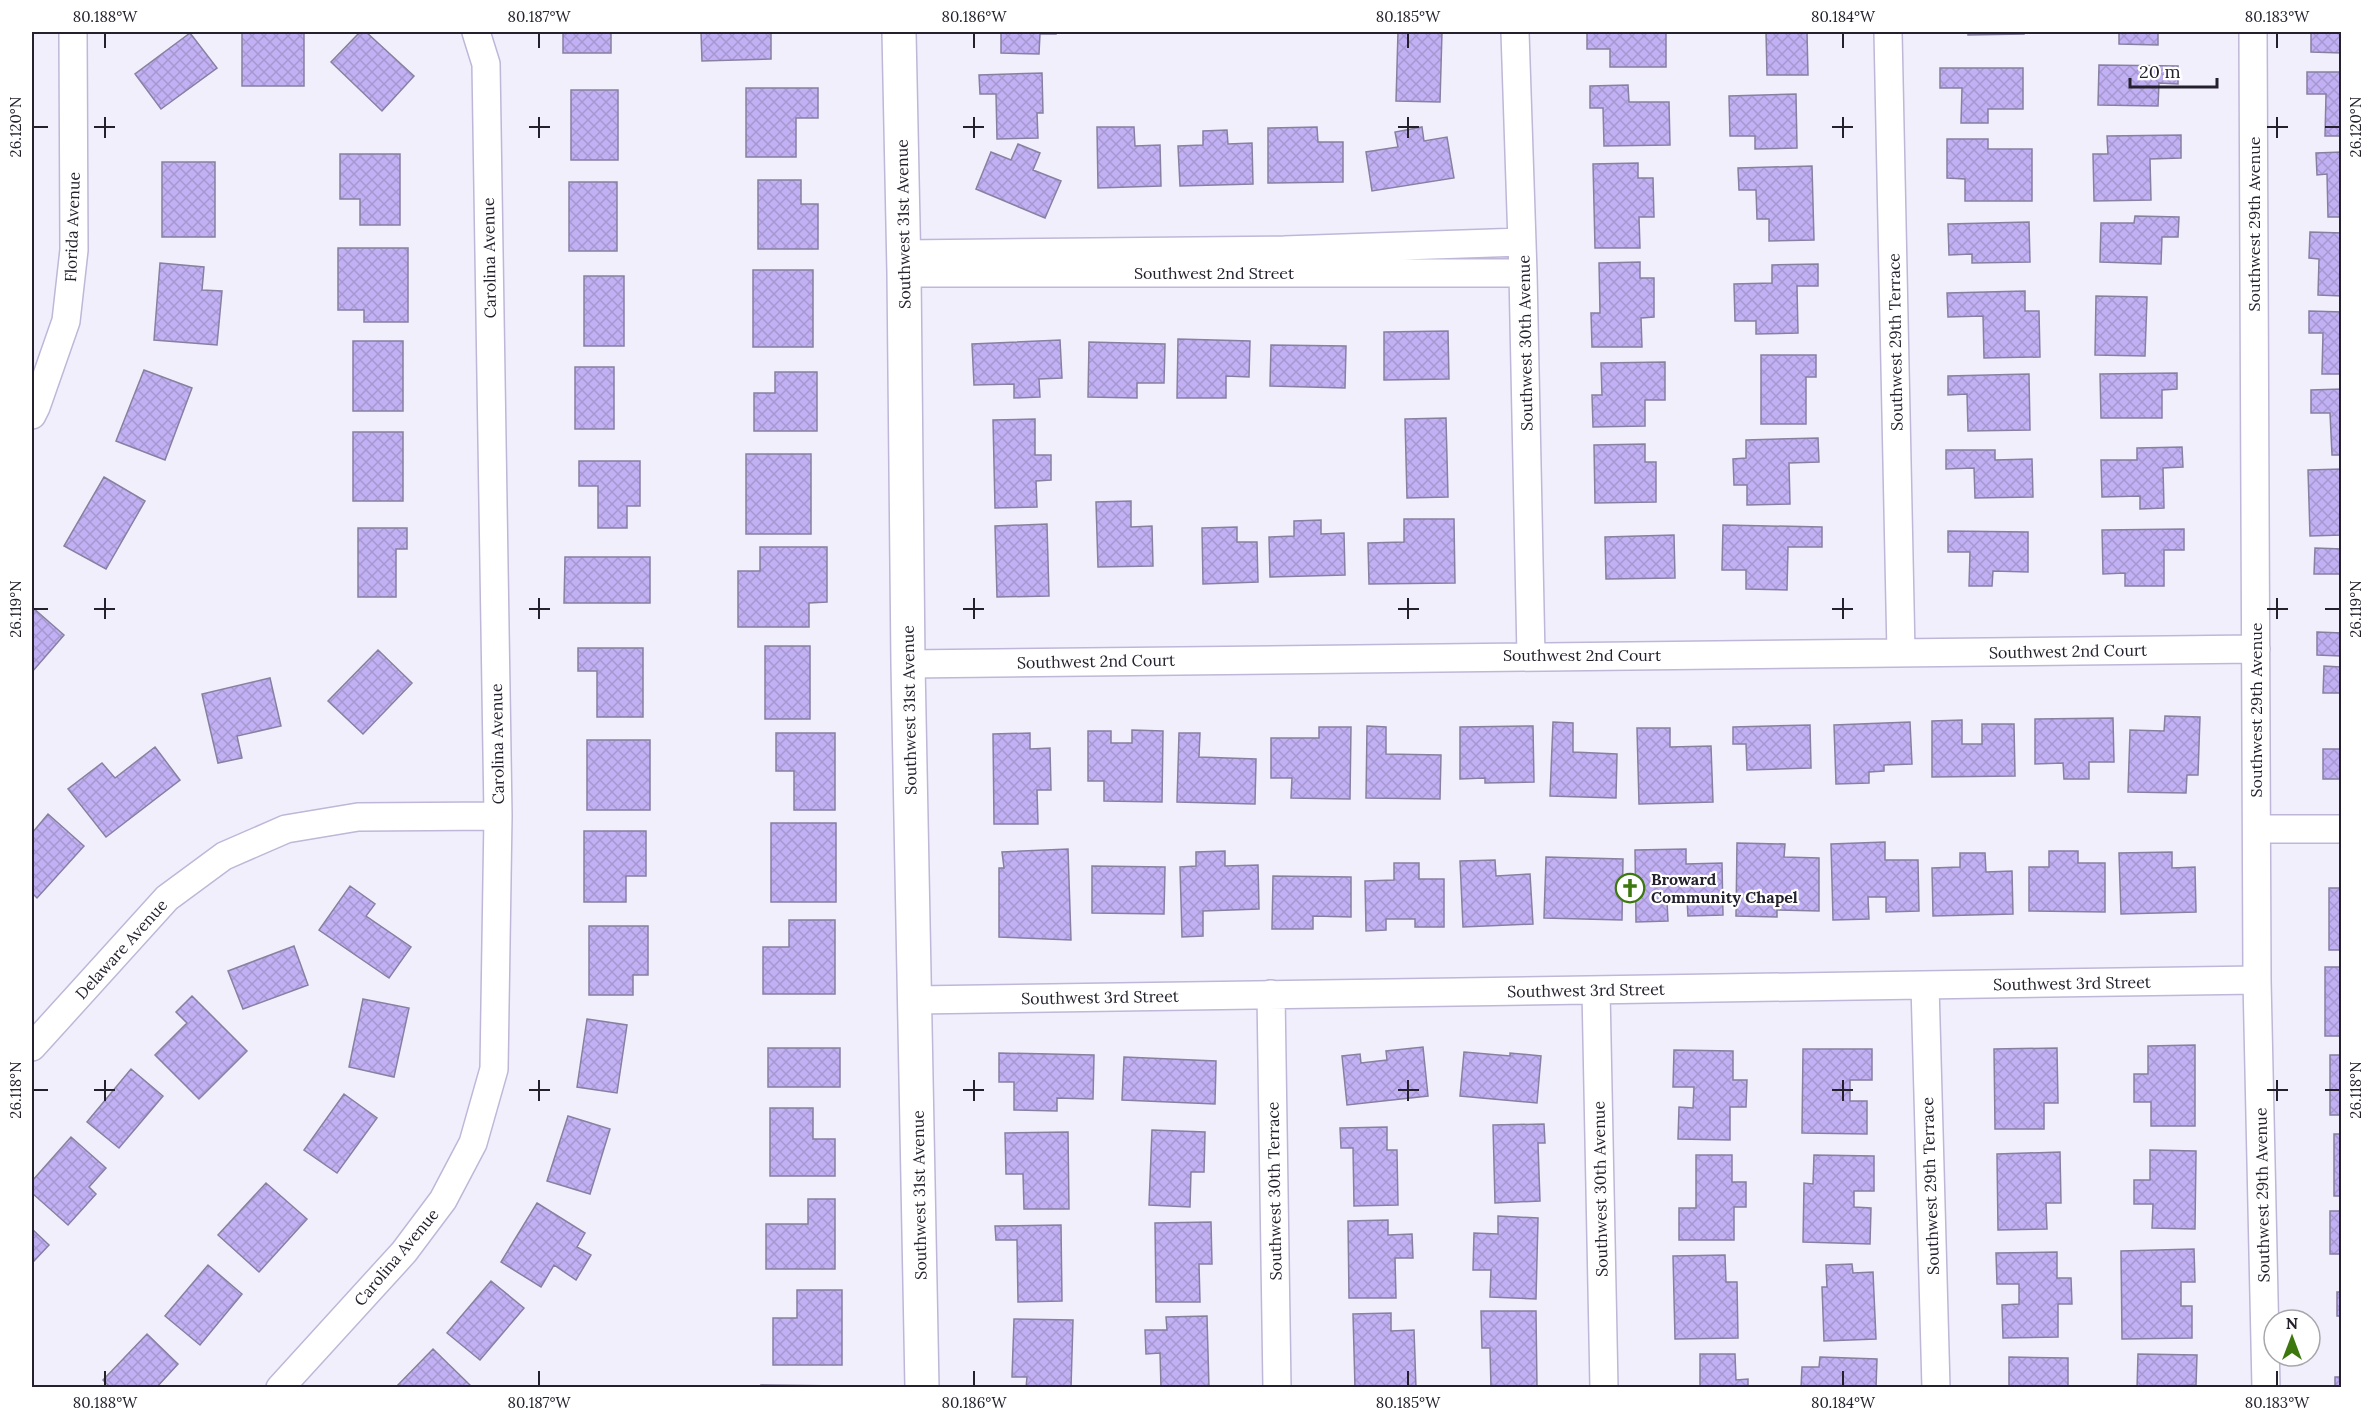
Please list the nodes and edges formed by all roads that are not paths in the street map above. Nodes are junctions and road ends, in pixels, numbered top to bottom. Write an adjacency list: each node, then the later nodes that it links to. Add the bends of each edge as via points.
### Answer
1 (72, 32): 10 (street, Florida Avenue, via 74,250 66,321)
2 (476, 32): 15 (street, Carolina Avenue, via 486,64)
3 (899, 32): 8 (main road, Southwest 31st Avenue)
4 (1515, 32): 7 (street, Southwest 30th Avenue)
5 (1888, 32): 12 (street, Southwest 29th Terrace)
6 (2253, 32): 11 (street, Southwest 29th Avenue)
7 (1522, 242): 8 (street, Southwest 2nd Street); 9 (street, Southwest 30th Avenue)
8 (904, 263): 9 (street, Southwest 2nd Street); 14 (main road, Southwest 31st Avenue)
9 (1524, 273): 13 (street, Southwest 30th Avenue)
10 (32, 415)
11 (2256, 649): 12 (street, Southwest 2nd Court); 16 (street, Southwest 29th Avenue)
12 (1901, 653): 13 (street, Southwest 2nd Court)
13 (1531, 656): 14 (street, Southwest 2nd Court)
14 (908, 664): 22 (main road, Southwest 31st Avenue)
15 (498, 816): 23 (street, Delaware Avenue, via 358,817 286,829 224,856 167,898); 24 (street, Carolina Avenue, via 494,1069 473,1143 443,1200 404,1252)
16 (2257, 829): 17 (street); 18 (street, Southwest 29th Avenue)
17 (2342, 829)
18 (2258, 980): 19 (street, Southwest 3rd Street); 29 (street, Southwest 29th Avenue)
19 (1925, 985): 20 (street, Southwest 3rd Street); 28 (street, Southwest 29th Terrace)
20 (1596, 990): 21 (street, Southwest 3rd Street); 27 (street, Southwest 30th Avenue)
21 (1271, 994): 22 (street, Southwest 3rd Street); 26 (street, Southwest 30th Terrace)
22 (915, 1000): 25 (main road, Southwest 31st Avenue)
23 (32, 1047)
24 (280, 1388)
25 (922, 1388)
26 (1277, 1388)
27 (1604, 1388)
28 (1936, 1388)
29 (2266, 1388)

